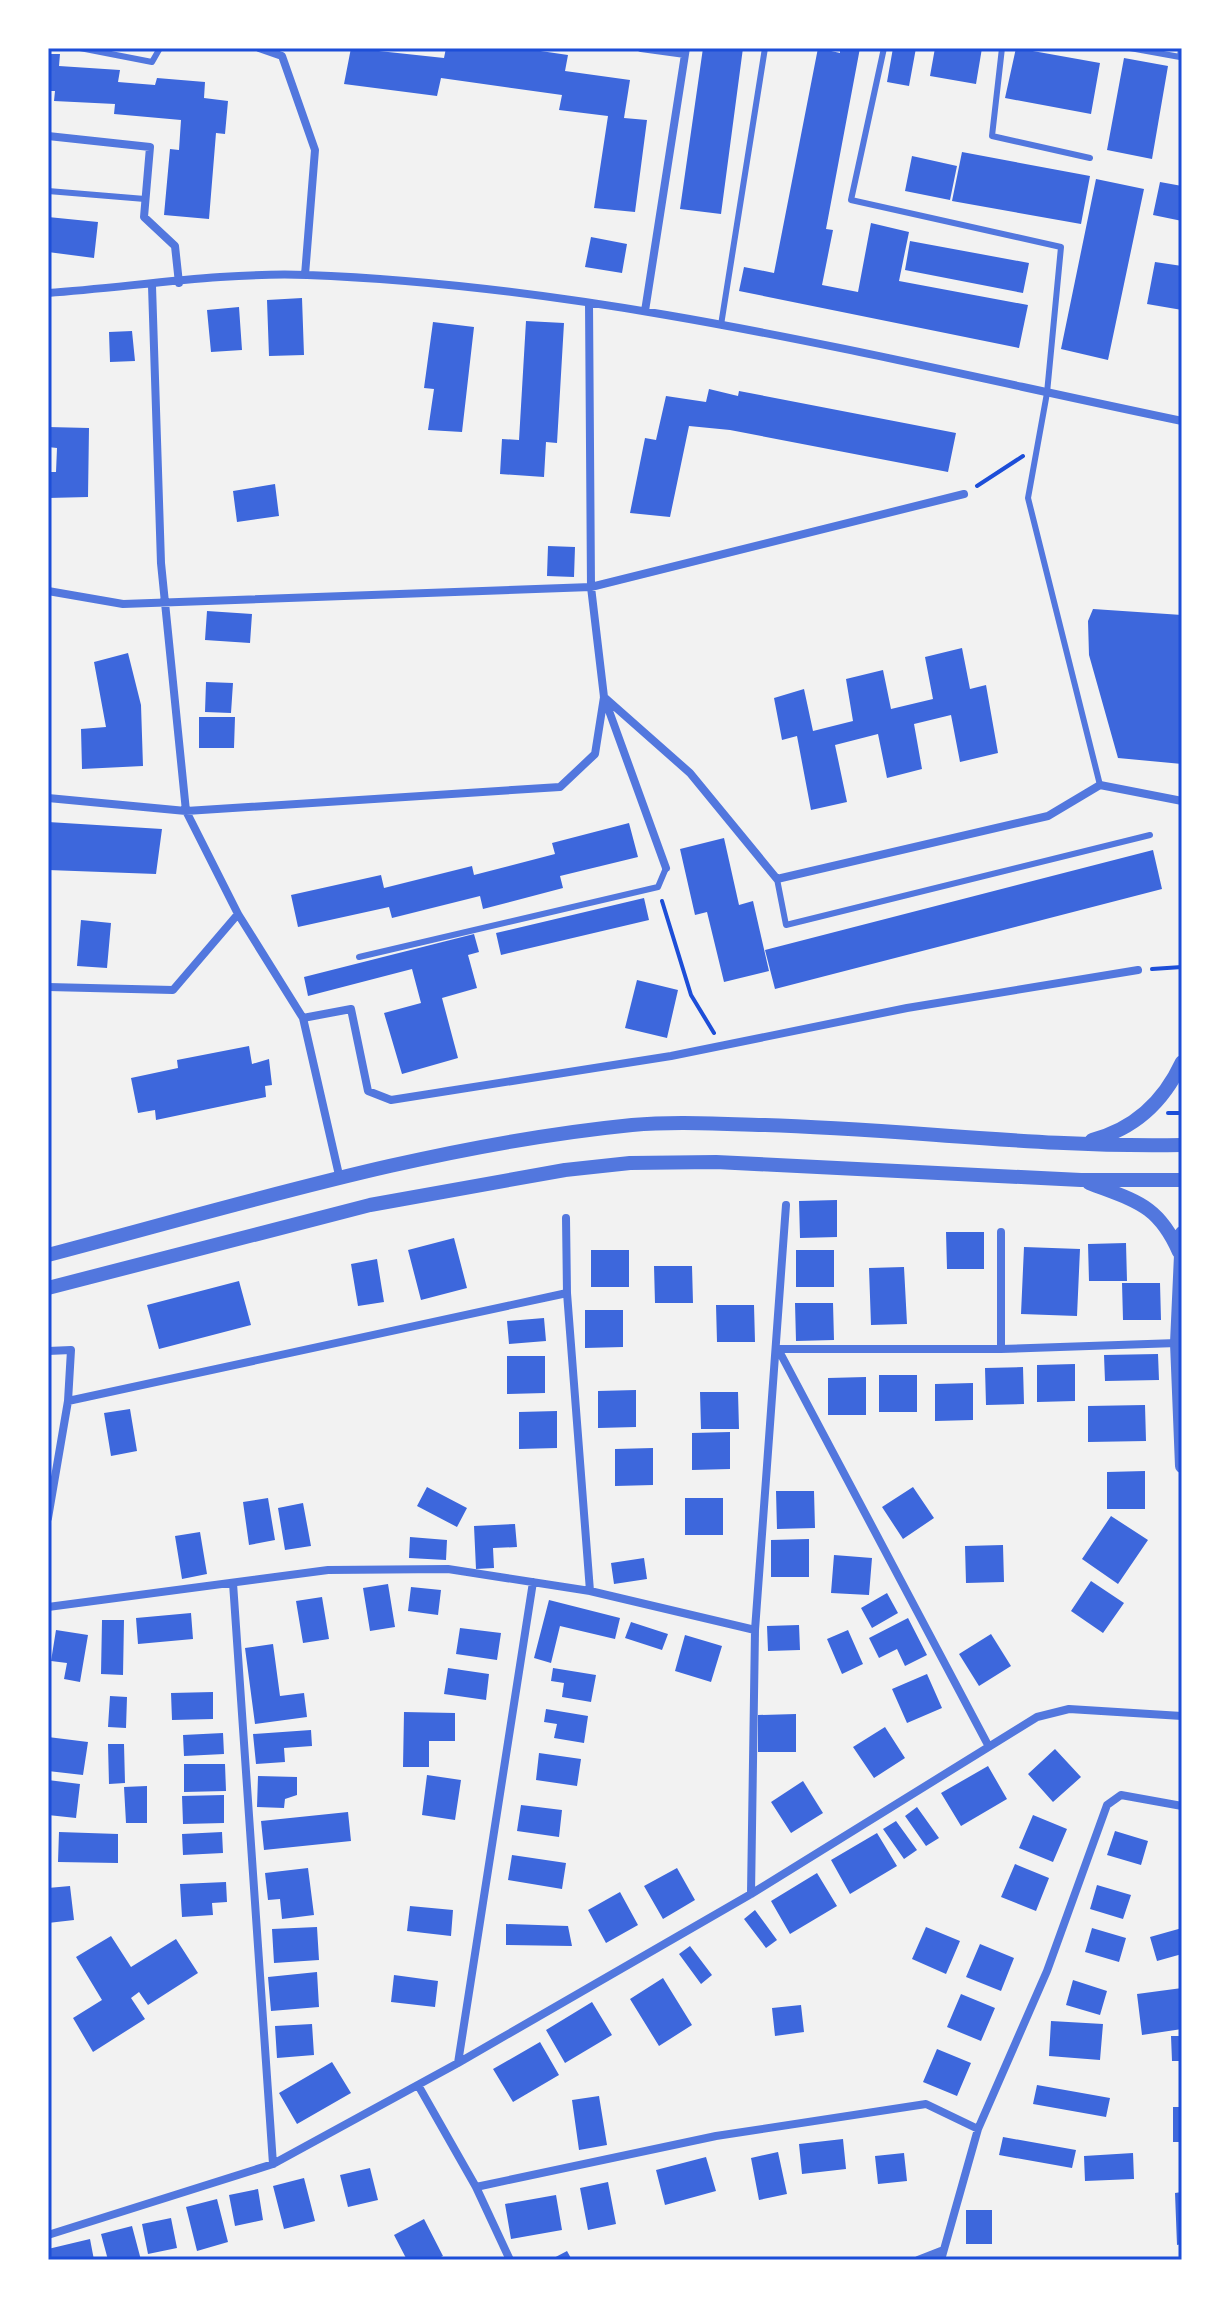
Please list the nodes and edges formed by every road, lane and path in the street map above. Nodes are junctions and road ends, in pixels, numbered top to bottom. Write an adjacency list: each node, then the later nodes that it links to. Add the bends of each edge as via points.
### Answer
1 (80, 48): 2 (lane, via 152,62)
2 (160, 48)
3 (259, 48): 10 (street)
4 (641, 48): 11 (street)
5 (765, 48): 24 (lane)
6 (884, 48): 25 (lane, via 851,200 1061,247)
7 (1002, 48): 13 (lane, via 992,136)
8 (1130, 48): 9 (lane, via 1180,57)
9 (1181, 48)
10 (284, 51): 18 (street, via 315,150)
11 (686, 51): 23 (street)
12 (48, 136): 15 (street, via 150,147)
13 (1090, 158)
14 (48, 191): 15 (lane)
15 (145, 199): 19 (street, via 144,217 175,246)
16 (1182, 236): 17 (lane)
17 (1182, 242)
18 (305, 275): 19 (street); 22 (street)
19 (179, 283): 20 (street)
20 (152, 286): 21 (street); 31 (street)
21 (48, 293)
22 (589, 303): 23 (street); 29 (street)
23 (645, 311): 24 (street)
24 (721, 325): 25 (street)
25 (1047, 393): 26 (street); 27 (lane)
26 (1182, 421)
27 (1038, 446): 28 (path); 33 (lane, via 1028,498)
28 (964, 494): 29 (street)
29 (591, 587): 31 (street); 32 (street)
30 (48, 591): 31 (street, via 123,604)
31 (166, 602): 36 (street)
32 (604, 697): 36 (street, via 595,754 560,787); 38 (street); 39 (street, via 690,773)
33 (1100, 785): 35 (street); 39 (street, via 1048,816)
34 (48, 798): 36 (street)
35 (1182, 801)
36 (186, 811): 41 (street)
37 (1150, 835): 39 (lane, via 786,925)
38 (666, 868): 40 (lane)
39 (777, 879)
40 (658, 887): 42 (lane); 47 (path, via 691,995)
41 (238, 914): 45 (street, via 173,990); 46 (street)
42 (359, 957)
43 (1182, 967): 44 (path)
44 (1138, 970): 47 (street)
45 (48, 987)
46 (303, 1018): 47 (street, via 351,1009 368,1091 391,1100); 51 (street)
47 (721, 1045)
48 (1182, 1062): 49 (street, via 1150,1110 1106,1137)
49 (1075, 1145): 50 (street); 51 (street, via 795,1126 633,1125 423,1156)
50 (1182, 1145)
51 (339, 1175): 59 (street)
52 (1081, 1180): 53 (street); 58 (street, via 1152,1209); 60 (street, via 716,1162 578,1169 370,1205)
53 (1182, 1180)
54 (786, 1205): 63 (street)
55 (566, 1218): 61 (street)
56 (1001, 1232): 64 (street)
57 (1182, 1233): 58 (street)
58 (1179, 1252): 62 (street)
59 (48, 1255)
60 (48, 1288)
61 (567, 1293): 66 (street); 71 (street)
62 (1177, 1343): 64 (street); 67 (street)
63 (778, 1349): 64 (street); 73 (street); 75 (street)
64 (1001, 1349)
65 (48, 1351): 66 (street, via 71,1350)
66 (68, 1401): 68 (street)
67 (1182, 1463)
68 (48, 1518)
69 (533, 1582): 70 (street, via 448,1569 328,1570); 71 (street); 78 (street)
70 (233, 1583): 72 (street); 81 (street)
71 (590, 1591): 73 (street)
72 (48, 1607)
73 (755, 1630): 77 (street)
74 (1182, 1716): 75 (street, via 1069,1709 1037,1717)
75 (988, 1745): 77 (street)
76 (1182, 1806): 80 (street, via 1121,1795 1107,1805 1047,1971)
77 (751, 1894): 78 (street)
78 (458, 2063): 79 (street)
79 (418, 2085): 81 (street); 82 (street)
80 (978, 2129): 82 (street, via 926,2104 716,2136); 84 (street)
81 (273, 2164): 83 (street)
82 (476, 2187): 85 (street)
83 (48, 2235)
84 (941, 2255): 86 (street)
85 (510, 2260)
86 (918, 2260)

